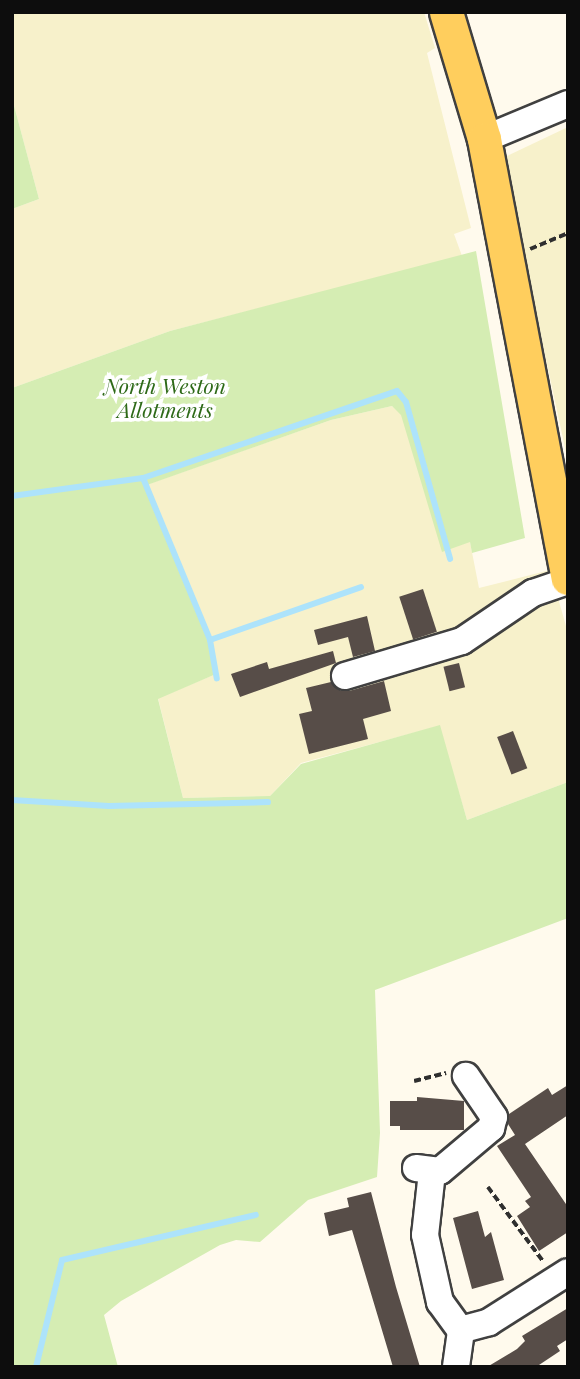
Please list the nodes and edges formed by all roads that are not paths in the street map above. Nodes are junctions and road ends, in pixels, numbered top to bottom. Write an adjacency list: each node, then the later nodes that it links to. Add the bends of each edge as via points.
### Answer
1 (446, 12): 3 (main road)
2 (568, 104): 3 (street)
3 (484, 139): 4 (main road)
4 (568, 579): 5 (street, via 533,593 462,641)
5 (345, 676)
6 (466, 1076): 8 (street, via 494,1123 429,1170 425,1235 441,1305)
7 (562, 1276): 8 (street, via 489,1322)
8 (460, 1330): 9 (street)
9 (456, 1367)

